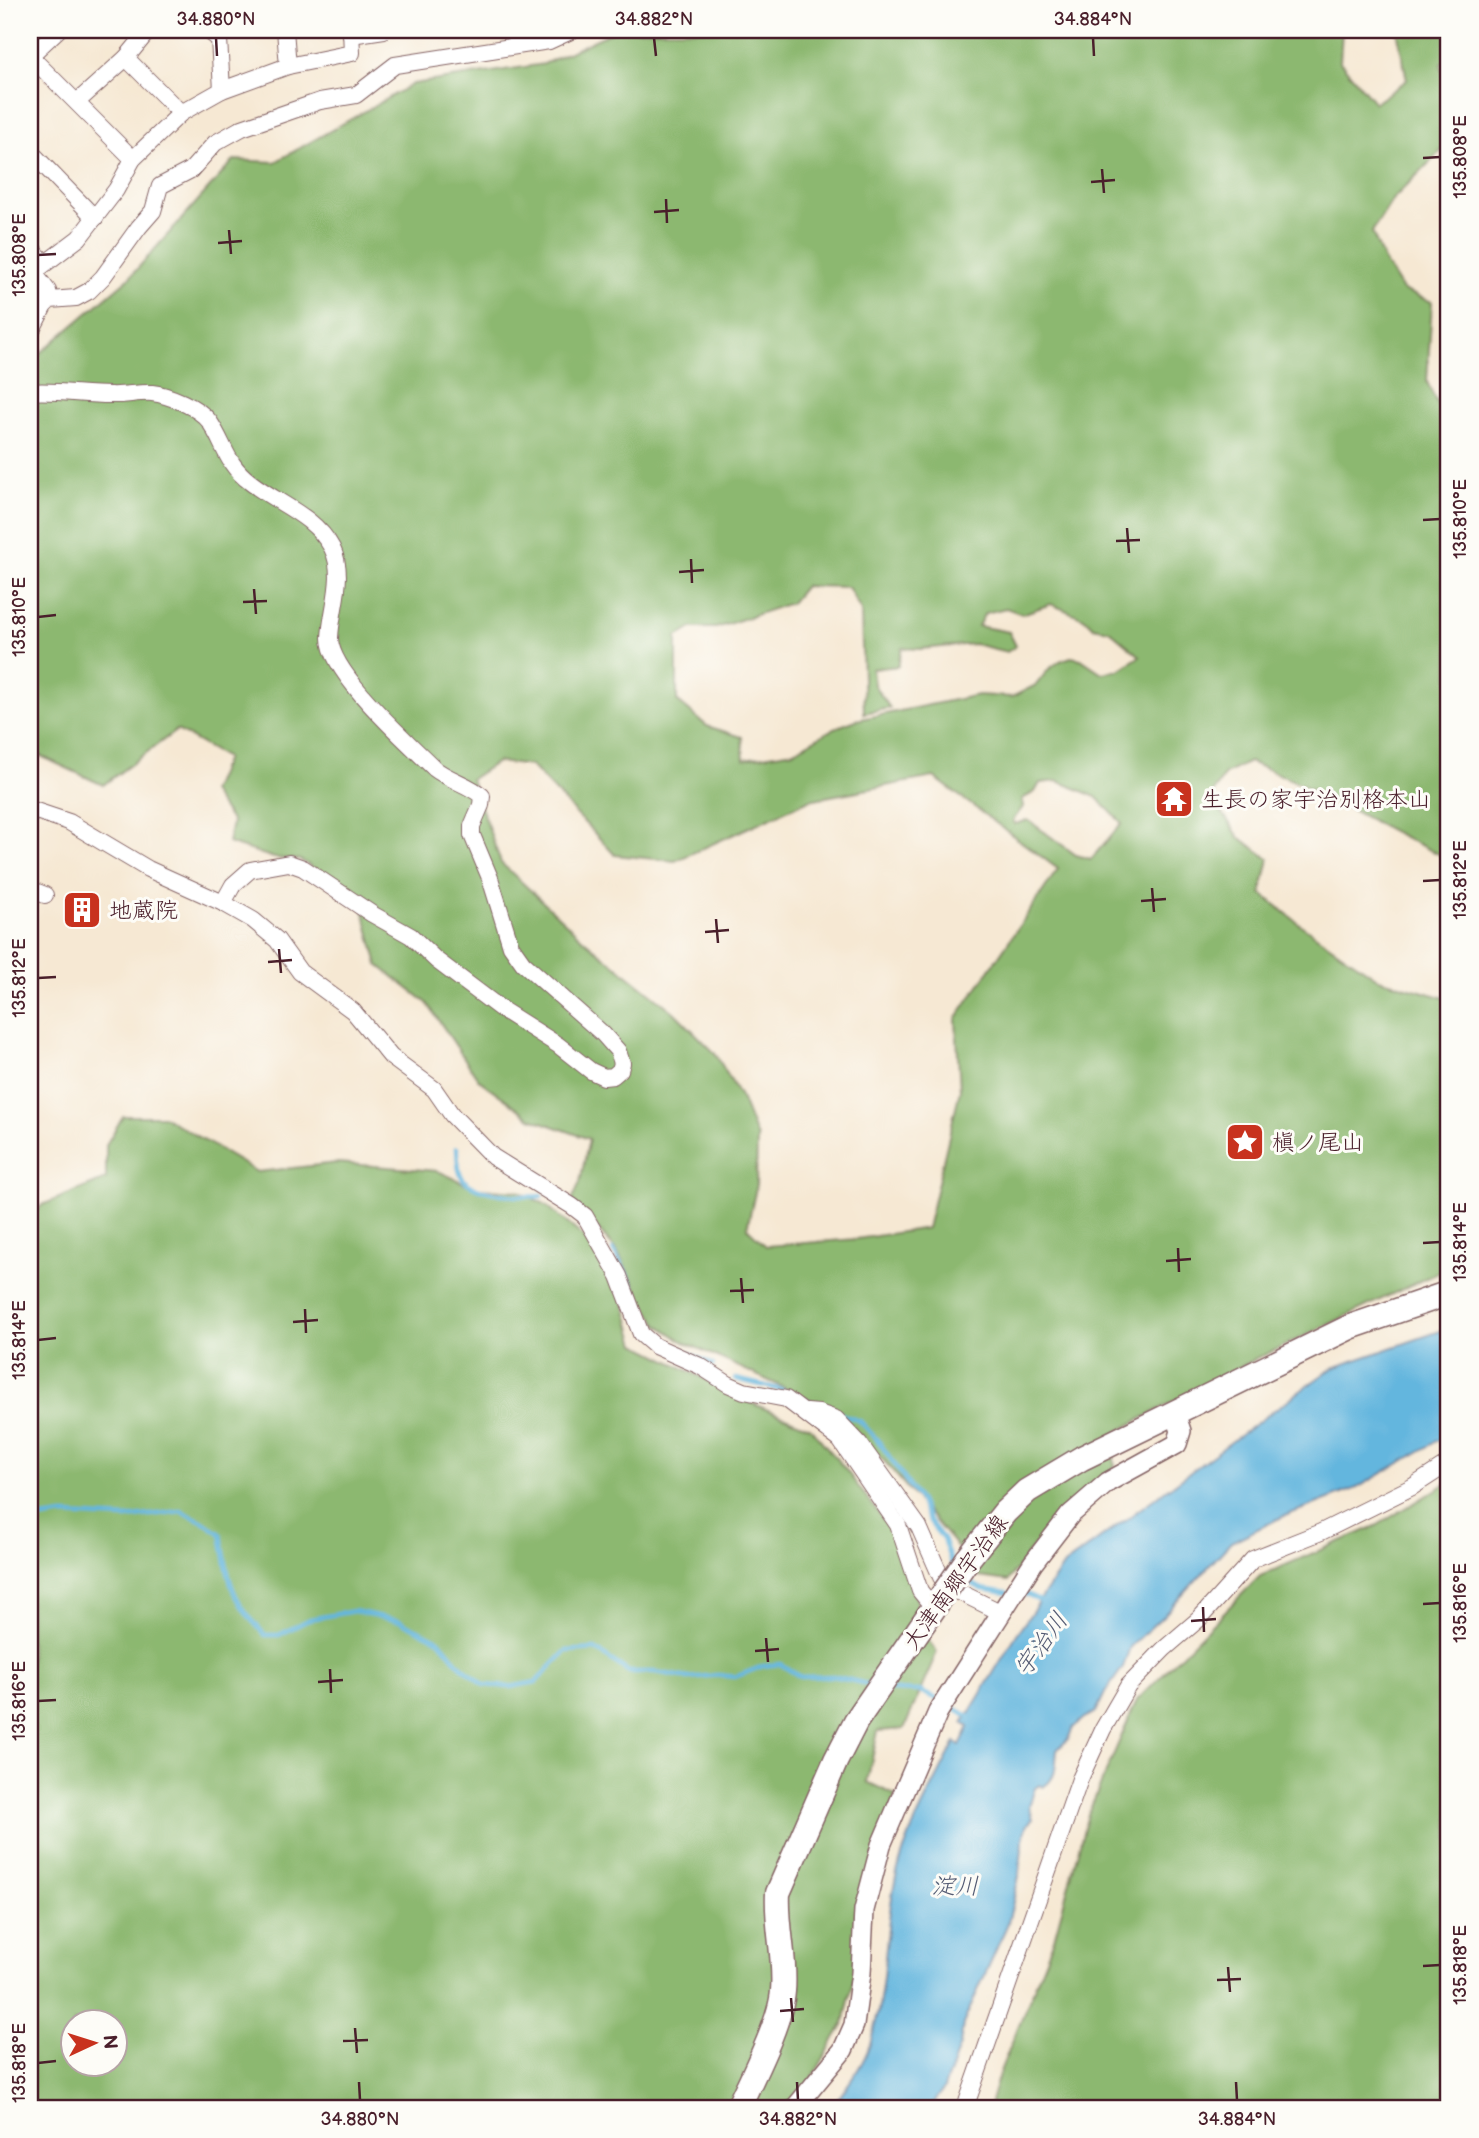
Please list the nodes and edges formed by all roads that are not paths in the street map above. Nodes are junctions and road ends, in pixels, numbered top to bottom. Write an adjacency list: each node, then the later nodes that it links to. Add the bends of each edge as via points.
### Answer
1 (58, 30): 8 (street)
2 (149, 30): 9 (street)
3 (207, 30): 11 (street, via 219,39)
4 (285, 30): 10 (street)
5 (384, 30): 7 (street)
6 (573, 30): 19 (street, via 549,41 395,65 356,95 320,101 242,128 215,142 191,170 160,186 153,211 89,291 76,298)
7 (351, 32): 10 (street, via 352,53)
8 (30, 56): 12 (street)
9 (126, 58): 12 (street); 13 (street)
10 (288, 66): 11 (street)
11 (222, 90): 13 (street)
12 (77, 102): 15 (street)
13 (181, 113): 15 (street)
14 (30, 150): 16 (street)
15 (133, 159): 16 (street)
16 (95, 218): 18 (street, via 79,238)
17 (30, 247): 18 (street)
18 (36, 270): 19 (street)
19 (50, 300): 20 (street)
20 (30, 334)
21 (30, 392): 23 (street, via 151,393 184,404 208,421 242,476 314,525 337,564 330,639 341,668 435,769 482,796 472,835 511,946 523,963 618,1051 620,1070 604,1077 592,1070 501,1009 411,936 303,868 289,863 250,870 233,885)
22 (30, 810): 23 (street, via 69,822 148,869)
23 (223, 904): 25 (street, via 253,920 277,940 300,972 353,1011 391,1057 434,1089 493,1157 585,1216 620,1276 642,1334 728,1384 786,1399)
24 (1449, 1293): 26 (main road, 大津南郷宇治線, via 1350,1326)
25 (806, 1412): 28 (street, via 840,1440 898,1525 919,1591); 29 (street, via 836,1419 859,1443 919,1527 940,1577 951,1588)
26 (1175, 1413): 28 (main road, 大津南郷宇治線, bridge, via 1082,1458 1027,1491 1004,1512); 29 (street, via 1181,1431 1177,1444 1108,1482 1070,1515)
27 (1449, 1464): 32 (street, via 1412,1488 1253,1559 1199,1619 1128,1686 1080,1779)
28 (937, 1601): 30 (main road, 大津南郷宇治線, via 856,1721 778,1893 783,1992 774,2026)
29 (1004, 1607): 31 (street, via 938,1712 881,1845 864,1910 854,2025 843,2050)
30 (738, 2108)
31 (795, 2108)
32 (965, 2108)

